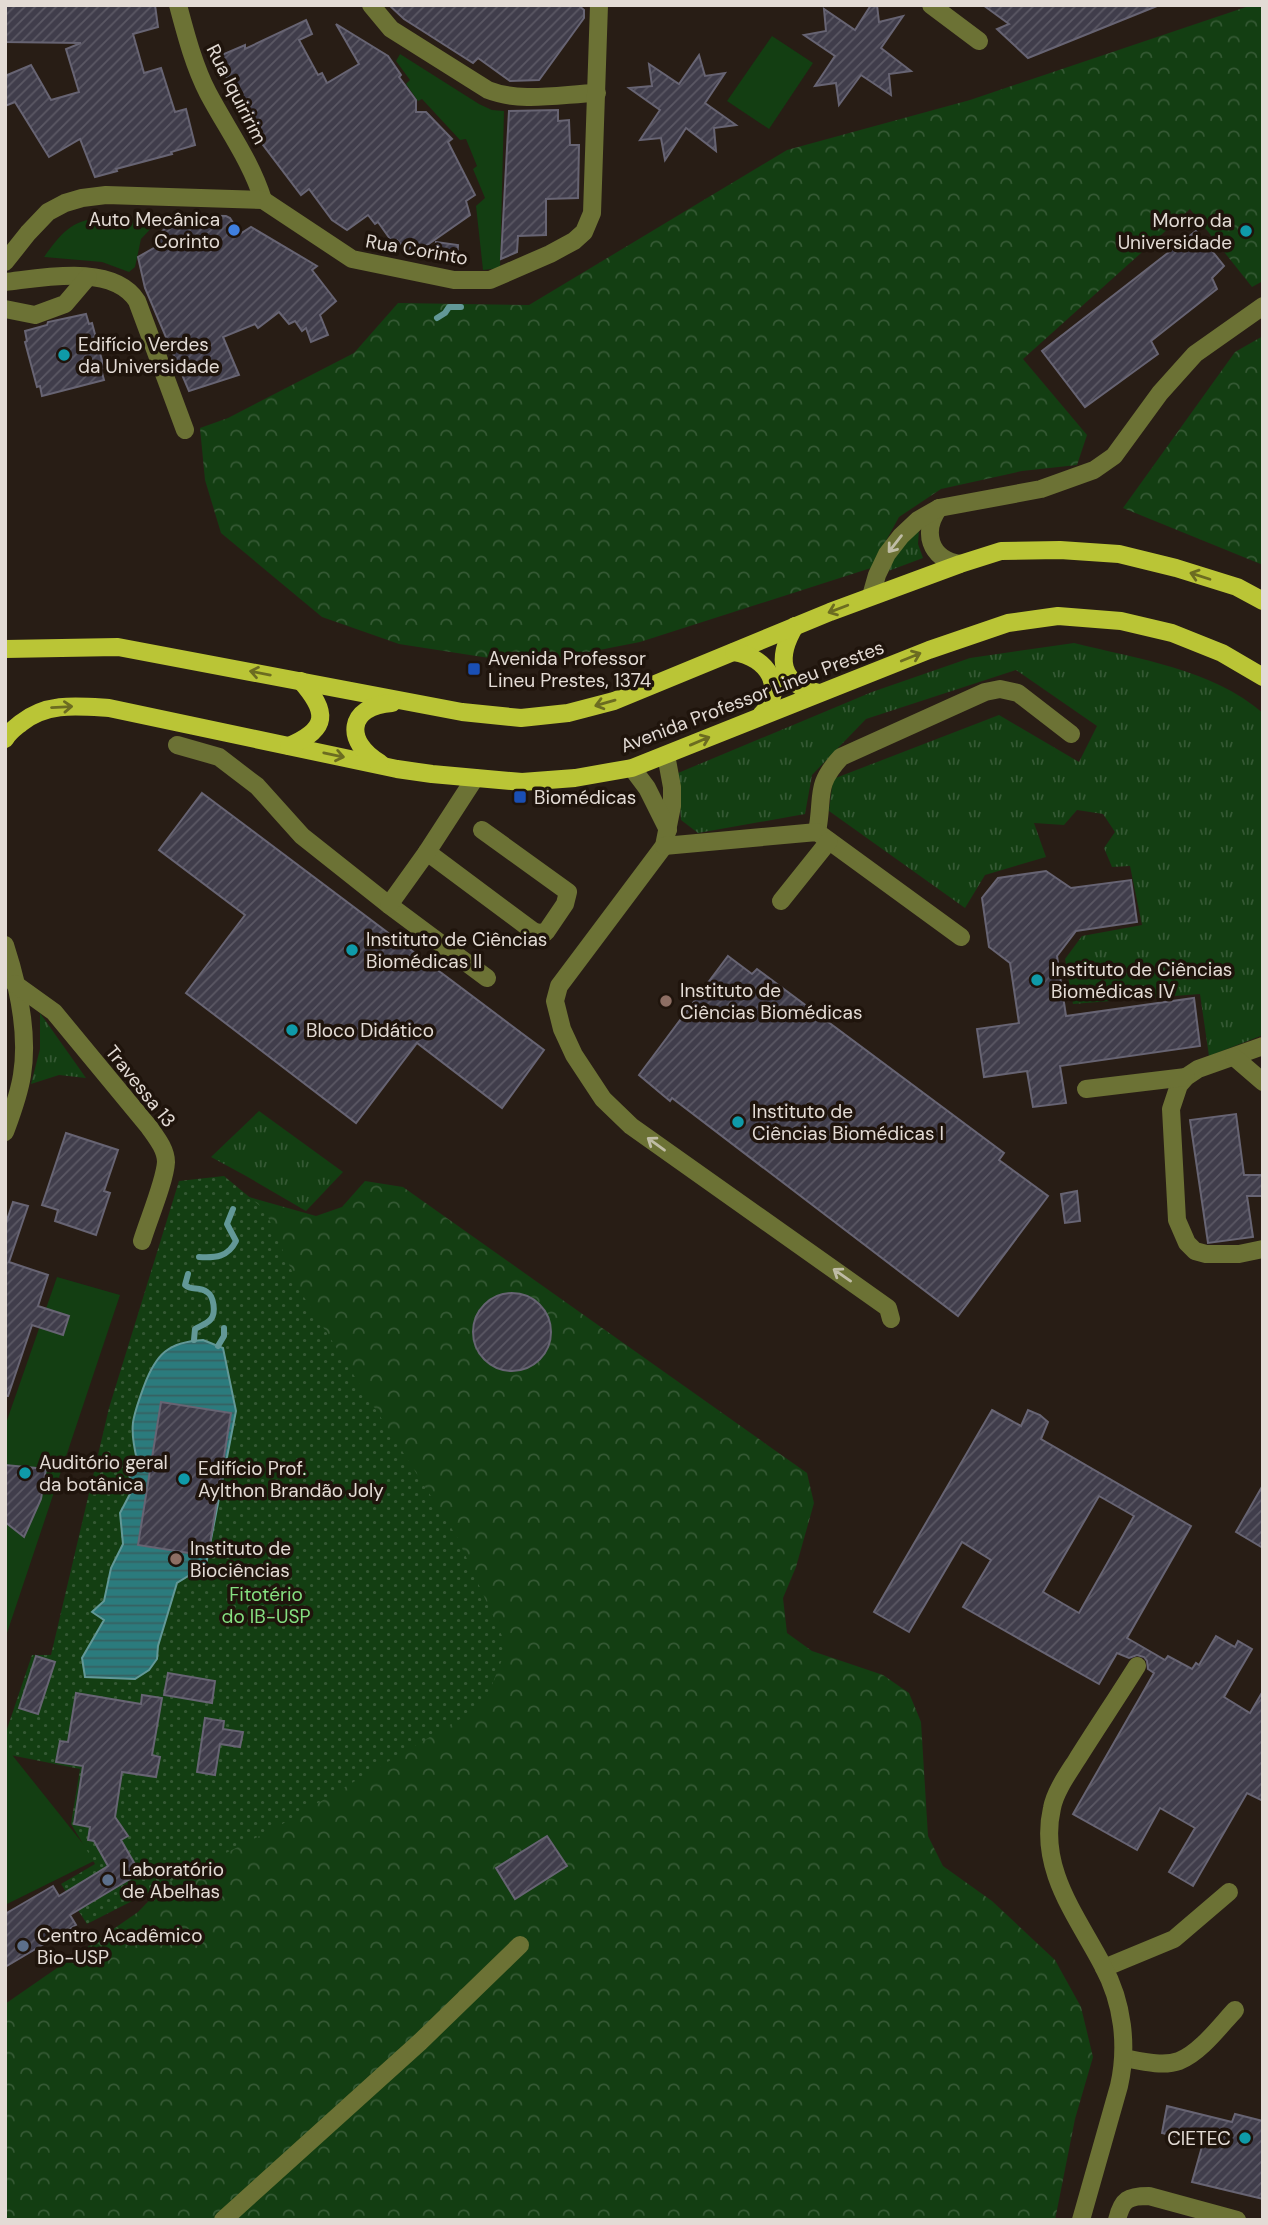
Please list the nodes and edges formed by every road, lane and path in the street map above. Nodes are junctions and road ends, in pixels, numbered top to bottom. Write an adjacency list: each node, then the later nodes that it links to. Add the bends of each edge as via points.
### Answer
1 (178, 5): 7 (street, Rua Iquiririm, via 208,92 256,177)
2 (371, 5): 6 (street, via 391,29 488,90 519,96)
3 (599, 5): 6 (street, Rua Corinto)
4 (931, 5): 5 (street)
5 (979, 41)
6 (597, 93): 7 (street, Rua Corinto, via 592,213 584,232 550,254 490,280 454,280 352,259)
7 (263, 200): 8 (street, via 82,198 48,212)
8 (5, 262)
9 (88, 277): 10 (street, via 56,275); 12 (street, via 65,304 35,315); 13 (street, via 118,285 133,295)
10 (5, 282)
11 (1263, 306): 14 (street, via 1195,354 1114,456 1094,470 1041,489)
12 (5, 309)
13 (185, 430)
14 (939, 508): 15 (street, via 932,517 930,540 943,558); 16 (street, one-way to 16, via 918,520 887,554)
15 (960, 564): 16 (main road); 17 (main road, one-way to 15, via 1237,587 1119,554 1001,551)
16 (871, 596): 18 (main road, one-way to 18)
17 (1263, 601)
18 (795, 626): 20 (main road); 23 (main road, via 785,645 786,673 795,684)
19 (5, 649): 22 (main road, one-way to 19, via 118,647)
20 (734, 652): 24 (main road, one-way to 24, via 614,701 568,713 504,717); 25 (main road, via 754,657 772,679 774,693)
21 (1263, 677): 23 (main road, Avenida Professor Lineu Prestes, one-way to 21, via 1008,623 1058,617 1121,621 1172,633 1222,653)
22 (301, 681): 24 (main road); 29 (main road, via 316,697 320,715 307,738)
23 (819, 693): 25 (main road, Avenida Professor Lineu Prestes)
24 (406, 702): 31 (main road, via 371,706 355,727 364,752)
25 (761, 715): 30 (main road, Avenida Professor Lineu Prestes, one-way to 25)
26 (1071, 734): 35 (street, via 1018,693 985,692 841,757 822,784)
27 (5, 739): 29 (main road, Avenida Professor Lineu Prestes, one-way to 29, via 27,719 49,708 70,706 109,708)
28 (177, 745): 39 (street, via 219,757 257,786 302,836)
29 (289, 746): 31 (main road, Avenida Professor Lineu Prestes, one-way to 31)
30 (666, 755): 32 (main road, Avenida Professor Lineu Prestes); 36 (street, via 672,806)
31 (388, 767): 33 (main road, Avenida Professor Lineu Prestes)
32 (632, 768): 33 (main road, Avenida Professor Lineu Prestes, via 522,782); 36 (street, via 654,799)
33 (475, 778): 37 (street)
34 (482, 830): 37 (street, via 568,892 546,932 533,931)
35 (823, 837): 36 (street); 38 (street); 40 (street)
36 (666, 838): 52 (street, one-way to 36, via 888,1308 631,1126 603,1099 574,1055 555,1002 559,985)
37 (427, 852): 39 (street)
38 (781, 901)
39 (389, 905): 42 (street)
40 (961, 937)
41 (7, 954): 43 (street)
42 (487, 978)
43 (15, 984): 49 (street, via 23,1061 18,1096); 50 (street, Travessa 13, via 54,1012 160,1143 166,1160)
44 (1263, 1046): 45 (street)
45 (1234, 1057): 46 (street); 47 (street)
46 (1186, 1077): 48 (street); 51 (street, via 1171,1110 1181,1232 1195,1251 1206,1254)
47 (1263, 1082)
48 (1086, 1089)
49 (5, 1132)
50 (142, 1241)
51 (1263, 1249)
52 (891, 1319)
53 (1137, 1666): 56 (street, via 1066,1777 1052,1805 1048,1830 1060,1889)
54 (1229, 1892): 56 (street, via 1174,1938)
55 (520, 1945): 59 (street)
56 (1104, 1968): 58 (street, via 1120,2013)
57 (1235, 2010): 58 (street, via 1202,2045 1178,2061)
58 (1124, 2058): 60 (street)
59 (223, 2220)
60 (1081, 2220)
61 (1117, 2220): 62 (street, via 1126,2200 1149,2196)
62 (1237, 2220)

